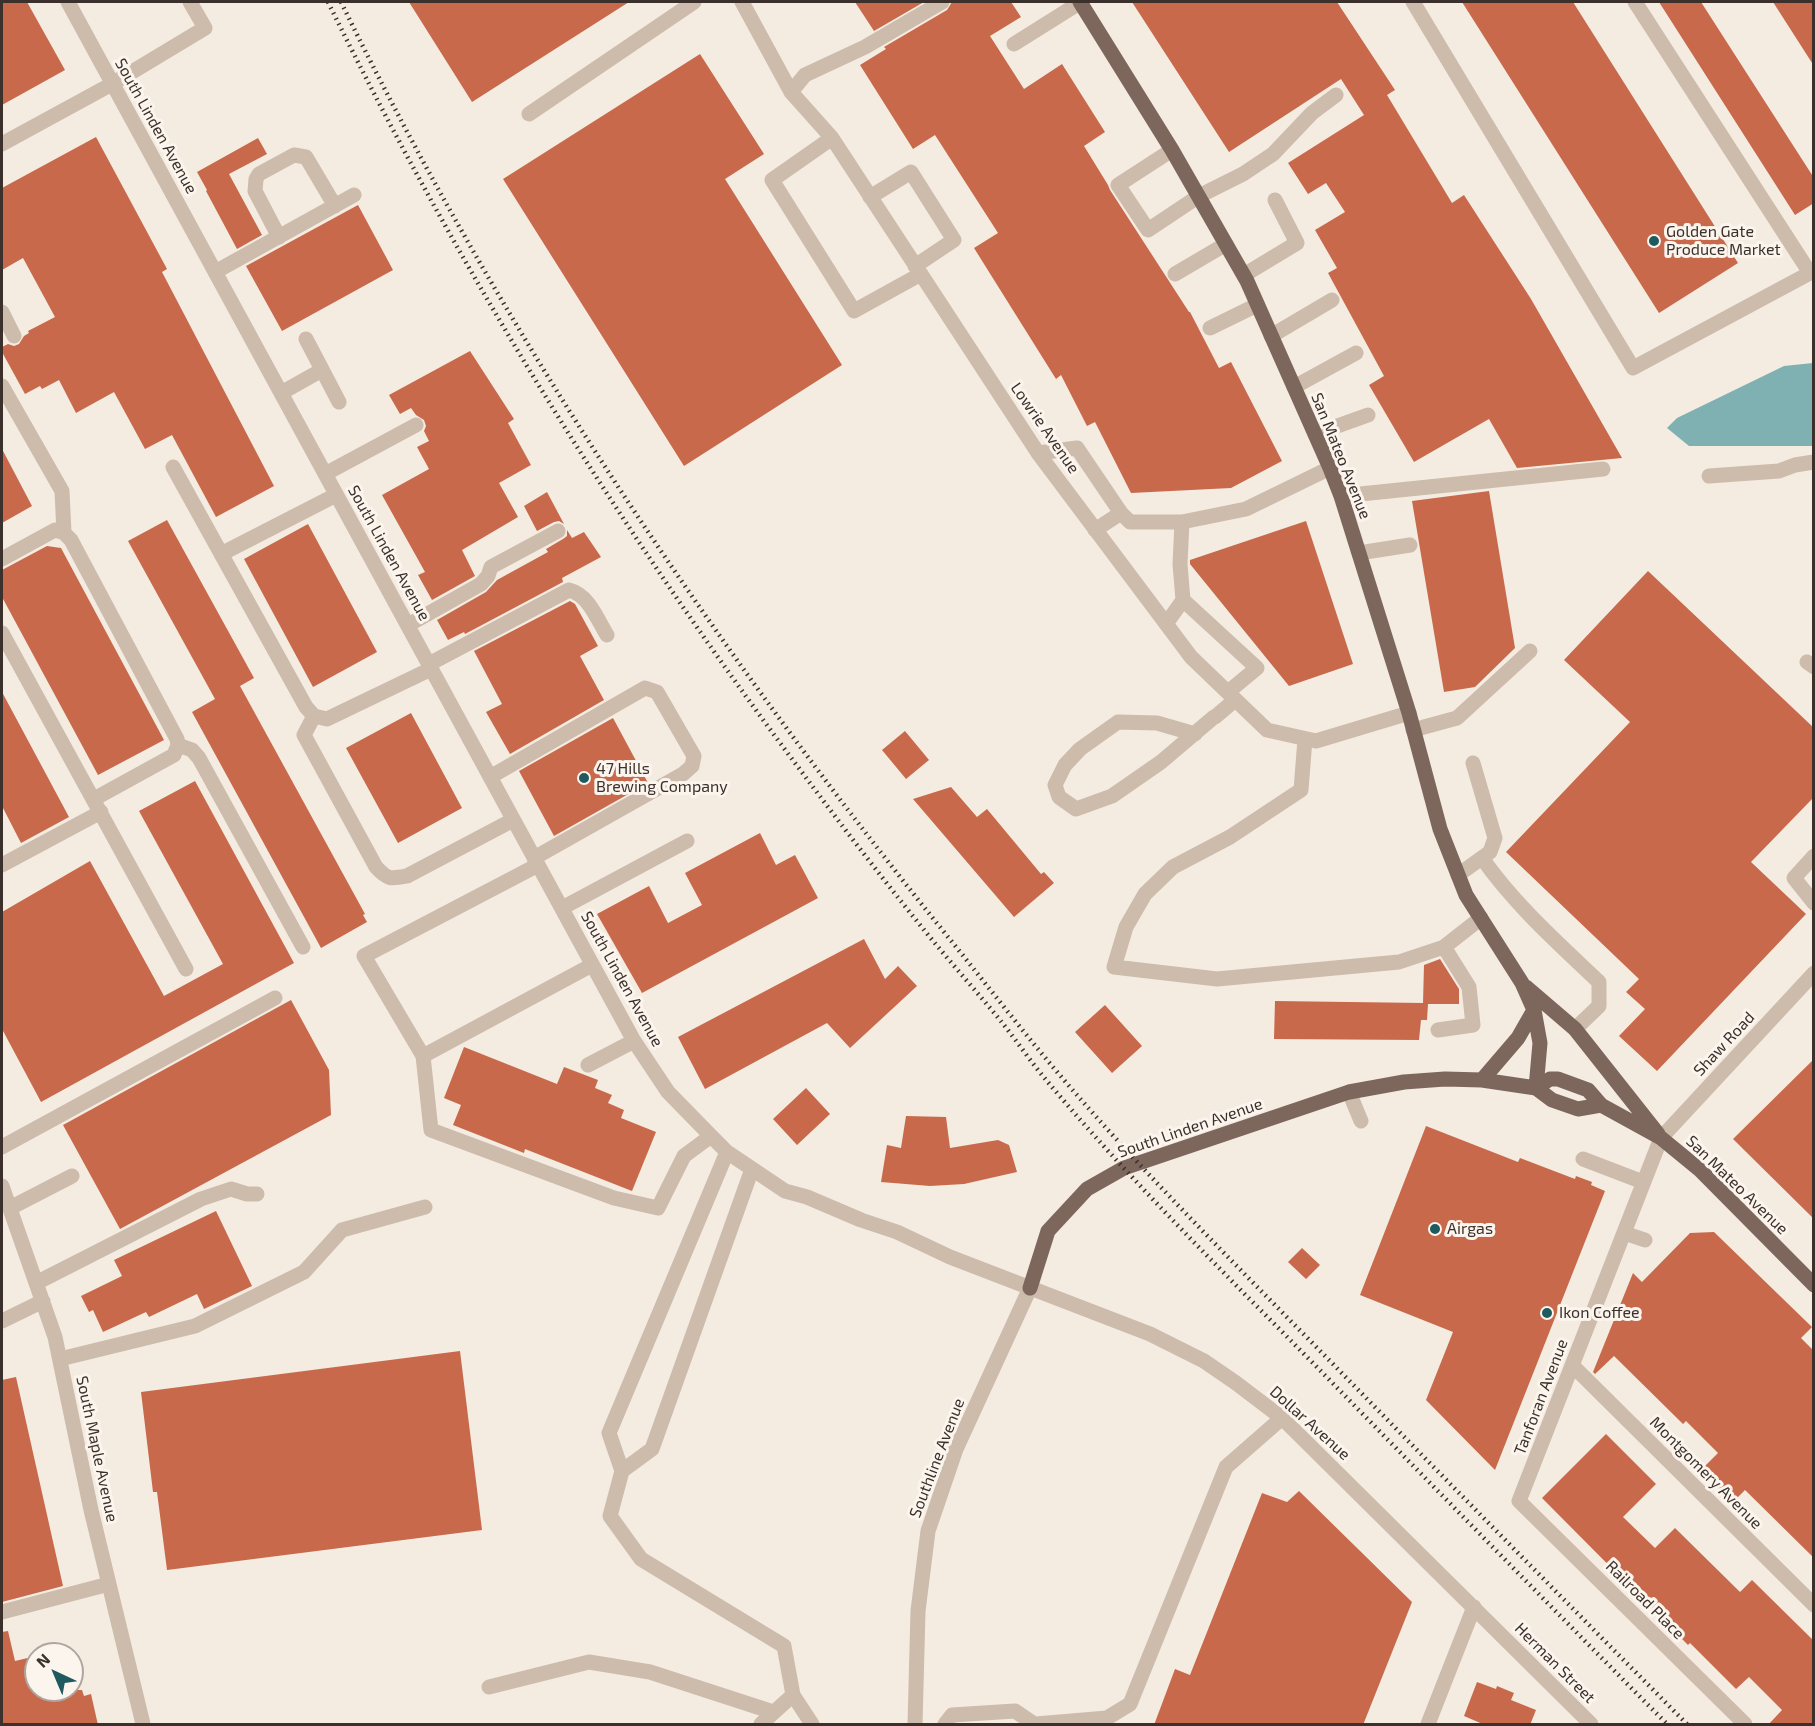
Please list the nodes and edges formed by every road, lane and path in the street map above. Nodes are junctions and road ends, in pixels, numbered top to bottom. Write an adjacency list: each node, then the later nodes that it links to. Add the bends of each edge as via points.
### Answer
1 (68, 2): 10 (street, South Linden Avenue)
2 (190, 2): 10 (street, via 206,28)
3 (694, 2): 13 (street)
4 (742, 2): 11 (street, Lowrie Avenue)
5 (942, 2): 11 (street, via 865,47 805,75)
6 (1081, 2): 9 (street); 16 (main road, San Mateo Avenue)
7 (1413, 2): 26 (street, via 1633,368)
8 (1635, 2): 26 (street)
9 (1014, 44)
10 (112, 84): 15 (street); 25 (street, South Linden Avenue)
11 (791, 92): 14 (street, Lowrie Avenue)
12 (1336, 95): 18 (street, via 1312,113 1273,154)
13 (529, 114)
14 (832, 138): 19 (street, Lowrie Avenue); 24 (street, via 772,180 854,311)
15 (2, 144)
16 (1172, 150): 18 (main road, San Mateo Avenue); 18 (street, via 1118,185 1148,230)
17 (354, 195): 21 (street)
18 (1198, 196): 23 (main road, San Mateo Avenue)
19 (870, 197): 24 (street, Lowrie Avenue); 24 (street, via 911,172 954,240)
20 (1275, 200): 28 (street, via 1297,243)
21 (334, 206): 22 (street); 22 (street, via 306,157 294,155 259,174 255,191)
22 (279, 237): 25 (street)
23 (1226, 244): 27 (street); 28 (main road, San Mateo Avenue)
24 (918, 270): 45 (street, Lowrie Avenue)
25 (215, 272): 40 (street, South Linden Avenue)
26 (1812, 273)
27 (1175, 274)
28 (1244, 275): 30 (main road, San Mateo Avenue)
29 (1332, 300): 34 (street)
30 (1257, 304): 32 (street); 34 (main road, San Mateo Avenue)
31 (2, 312): 33 (street)
32 (1210, 328)
33 (14, 336)
34 (1271, 336): 39 (main road, San Mateo Avenue)
35 (306, 339): 37 (street)
36 (1356, 353): 39 (street)
37 (322, 370): 40 (street); 41 (street)
38 (2, 386): 58 (street, via 62,491)
39 (1294, 387): 44 (main road, San Mateo Avenue)
40 (281, 393): 50 (street, South Linden Avenue)
41 (339, 402)
42 (1368, 415): 44 (street)
43 (416, 424): 50 (street)
44 (1315, 434): 48 (main road, San Mateo Avenue)
45 (1038, 453): 54 (street, via 1077,448); 56 (street, Lowrie Avenue)
46 (1814, 462): 51 (street, via 1779,471)
47 (173, 467): 61 (street)
48 (1330, 468): 53 (main road, San Mateo Avenue); 55 (street, via 1246,509)
49 (1603, 469): 53 (street)
50 (325, 474): 52 (street, South Linden Avenue)
51 (1709, 476)
52 (336, 495): 61 (street); 65 (street, South Linden Avenue)
53 (1341, 496): 60 (main road, San Mateo Avenue)
54 (1120, 513): 55 (street, via 1130,522); 56 (street)
55 (1182, 522): 63 (street)
56 (1095, 530): 64 (street, Lowrie Avenue)
57 (558, 531): 65 (street, via 491,567 481,584)
58 (64, 533): 62 (street, via 55,530); 76 (street)
59 (1410, 545): 60 (street)
60 (1359, 553): 71 (main road, San Mateo Avenue)
61 (221, 554): 72 (street)
62 (2, 559)
63 (1183, 600): 64 (street); 70 (street, via 1257,668)
64 (1166, 624): 70 (street, Lowrie Avenue, via 1191,657)
65 (408, 625): 69 (street, South Linden Avenue)
66 (2, 633): 79 (street)
67 (607, 635): 69 (street, via 586,599 568,590)
68 (1530, 651): 73 (street, via 1457,718)
69 (430, 667): 72 (street, via 327,719); 78 (street, South Linden Avenue)
70 (1232, 696): 74 (street); 75 (street, Lowrie Avenue, via 1267,730)
71 (1409, 713): 73 (main road, San Mateo Avenue); 75 (street, Lowrie Avenue, via 1316,741)
72 (314, 716): 80 (street, via 304,735 383,875 392,879 407,876)
73 (1413, 730): 86 (main road, San Mateo Avenue, via 1440,829)
74 (1195, 734): 74 (street, via 1112,796 1076,809 1059,797 1055,785 1065,765 1118,722 1157,723)
75 (1305, 739): 91 (street, via 1301,790 1230,837 1173,867 1145,894 1126,927 1114,968 1216,979 1399,962)
76 (178, 745): 79 (street, via 174,755); 90 (street, via 192,750 199,758)
77 (1473, 763): 83 (street, via 1495,838 1490,852)
78 (490, 777): 80 (street, South Linden Avenue); 84 (street, via 645,688 657,692 694,756 692,766 683,774)
79 (98, 806): 85 (street); 93 (street)
80 (513, 820): 84 (street, South Linden Avenue)
81 (687, 841): 88 (street)
82 (1814, 856): 87 (street, via 1794,878)
83 (1482, 858): 86 (street); 98 (street, via 1545,931 1599,982 1599,1006)
84 (536, 861): 88 (street, South Linden Avenue); 101 (street, via 364,956)
85 (2, 865)
86 (1458, 876): 89 (main road, San Mateo Avenue)
87 (1814, 903)
88 (561, 908): 92 (street, South Linden Avenue)
89 (1480, 918): 91 (street); 95 (main road, San Mateo Avenue)
90 (303, 947)
91 (1444, 947): 99 (street, via 1469,987 1473,1025)
92 (592, 965): 100 (street, South Linden Avenue); 101 (street)
93 (186, 969)
94 (1814, 973): 109 (street, Shaw Road)
95 (1522, 983): 97 (main road, San Mateo Avenue); 98 (main road, San Mateo Avenue)
96 (275, 998): 110 (street)
97 (1534, 1010): 103 (main road, via 1518,1038); 104 (main road, San Mateo Avenue, via 1540,1043)
98 (1575, 1029): 109 (main road, San Mateo Avenue)
99 (1438, 1030)
100 (634, 1041): 102 (street); 108 (street, South Linden Avenue, via 668,1092)
101 (423, 1056): 108 (street, via 431,1130 614,1198 658,1208 684,1156)
102 (588, 1065)
103 (1482, 1080): 104 (main road, South Linden Avenue); 105 (main road, South Linden Avenue, via 1404,1082)
104 (1536, 1088): 106 (main road, San Mateo Avenue, via 1552,1100 1578,1109); 106 (main road, San Mateo Avenue, via 1550,1079 1558,1079 1588,1090)
105 (1349, 1092): 107 (street); 124 (main road, South Linden Avenue, via 1124,1168 1087,1189 1048,1231)
106 (1601, 1106): 109 (main road, San Mateo Avenue)
107 (1361, 1121)
108 (711, 1136): 111 (street, South Linden Avenue)
109 (1661, 1138): 115 (street, Tanforan Avenue); 123 (main road, San Mateo Avenue, via 1700,1170)
110 (2, 1147)
111 (727, 1152): 113 (street, South Linden Avenue); 130 (street, via 609,1433)
112 (1583, 1159): 115 (street)
113 (752, 1168): 124 (street, South Linden Avenue, via 785,1191 897,1232); 130 (street, via 652,1449)
114 (72, 1176): 119 (street)
115 (1643, 1182): 120 (street, Tanforan Avenue)
116 (2, 1185): 119 (street, South Maple Avenue)
117 (257, 1194): 122 (street, via 231,1189 201,1199)
118 (425, 1207): 127 (street, via 342,1230 304,1272 195,1326)
119 (10, 1208): 122 (street, South Maple Avenue)
120 (1624, 1233): 121 (street); 128 (street, Tanforan Avenue)
121 (1645, 1240)
122 (36, 1283): 125 (street, South Maple Avenue)
123 (1814, 1285)
124 (1030, 1288): 129 (street, Dollar Avenue, via 1150,1334 1204,1361); 143 (street, Southline Avenue, via 956,1449 928,1531 918,1611)
125 (43, 1301): 126 (street); 127 (street, South Maple Avenue)
126 (2, 1321)
127 (60, 1359): 132 (street, South Maple Avenue)
128 (1573, 1366): 131 (street, Tanforan Avenue); 133 (street, Montgomery Avenue)
129 (1282, 1418): 134 (street, Dollar Avenue); 145 (street, via 1226,1467 1130,1704 1107,1718)
130 (622, 1471): 138 (street, via 610,1516 641,1559 784,1646)
131 (1520, 1501): 148 (street, Railroad Place)
132 (109, 1584): 135 (street); 140 (street, South Maple Avenue)
133 (1814, 1605)
134 (1474, 1607): 136 (street, Dollar Avenue); 146 (street)
135 (2, 1612)
136 (1494, 1627): 147 (street, Herman Street)
137 (489, 1687): 139 (street, via 589,1662 650,1672)
138 (793, 1695): 139 (street); 142 (street)
139 (773, 1712): 141 (street)
140 (143, 1725)
141 (761, 1725)
142 (812, 1725)
143 (915, 1725)
144 (945, 1725): 145 (street, via 952,1715 1015,1711)
145 (1035, 1725)
146 (1428, 1725)
147 (1591, 1725)
148 (1746, 1725)

